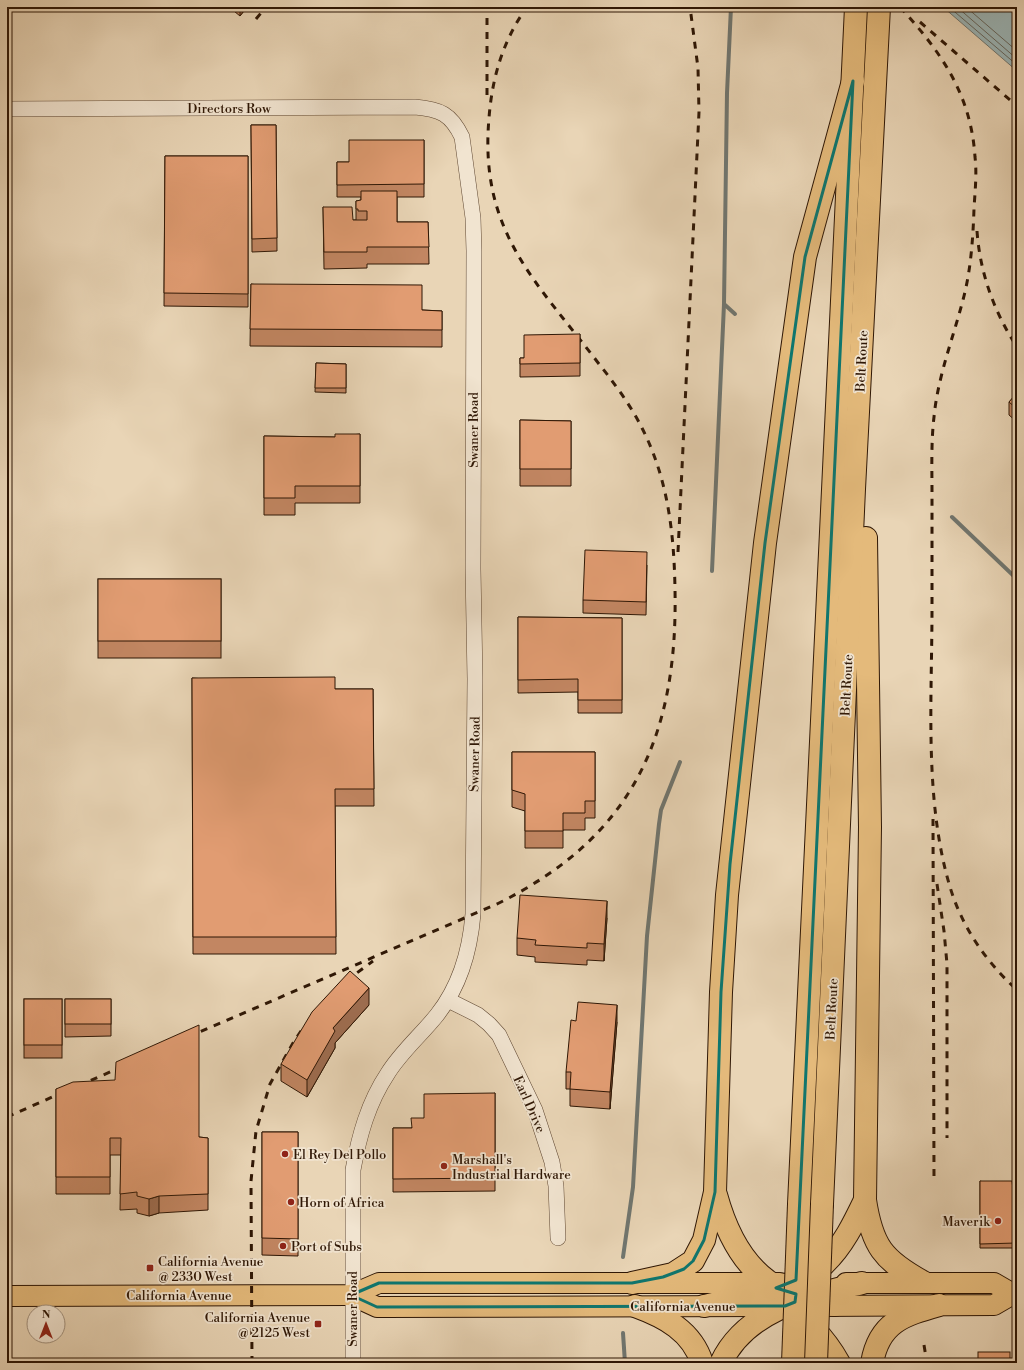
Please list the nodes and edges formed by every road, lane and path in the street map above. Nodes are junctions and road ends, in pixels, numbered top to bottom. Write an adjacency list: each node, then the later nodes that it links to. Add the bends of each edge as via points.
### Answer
1 (879, 7): 6 (highway, Belt Route)
2 (855, 15): 3 (highway, Belt Route)
3 (853, 81): 8 (highway, via 805,257 766,543 726,902 720,1006); 27 (highway, Belt Route, bridge)
4 (7, 109): 5 (street, Directors Row, via 415,107 438,110)
5 (448, 116): 7 (street, Swaner Road, via 462,137 473,218 475,679 473,914 464,964)
6 (857, 432): 9 (highway, via 866,526 869,701 870,827); 28 (highway, Belt Route, bridge)
7 (448, 1000): 10 (street, Earl Drive, via 478,1015 499,1036 535,1110 552,1162 556,1186); 17 (street, Swaner Road, via 388,1073 371,1103 358,1140 353,1170)
8 (715, 1192): 12 (highway, via 704,1240 693,1261 673,1274); 15 (highway, via 724,1223 736,1244)
9 (865, 1200): 11 (highway, via 870,1231 883,1253 903,1271); 15 (highway, via 851,1230 834,1254 814,1272)
10 (558, 1238)
11 (923, 1282): 14 (main road, California Avenue); 16 (main road, California Avenue, via 994,1283)
12 (632, 1283): 13 (main road, California Avenue); 17 (main road, California Avenue, via 379,1283)
13 (739, 1283): 15 (highway)
14 (862, 1283): 15 (main road, California Avenue); 19 (highway)
15 (777, 1290): 19 (highway); 20 (main road, California Avenue); 23 (highway); 23 (main road, California Avenue); 26 (highway, via 770,1312 740,1334); 29 (highway, via 814,1329)
16 (1015, 1294): 21 (main road, California Avenue, via 994,1305)
17 (352, 1295): 18 (main road, California Avenue); 22 (main road, California Avenue, via 377,1307); 24 (street, Swaner Road)
18 (7, 1296)
19 (806, 1298): 20 (highway)
20 (835, 1305): 21 (main road, California Avenue)
21 (939, 1305): 30 (highway, via 914,1312 895,1322 879,1339)
22 (635, 1306): 23 (main road, California Avenue); 25 (highway, via 662,1317 680,1329 695,1347)
23 (704, 1306)
24 (353, 1363)
25 (702, 1363)
26 (721, 1363)
27 (793, 1363)
28 (816, 1363)
29 (839, 1363)
30 (872, 1363)

